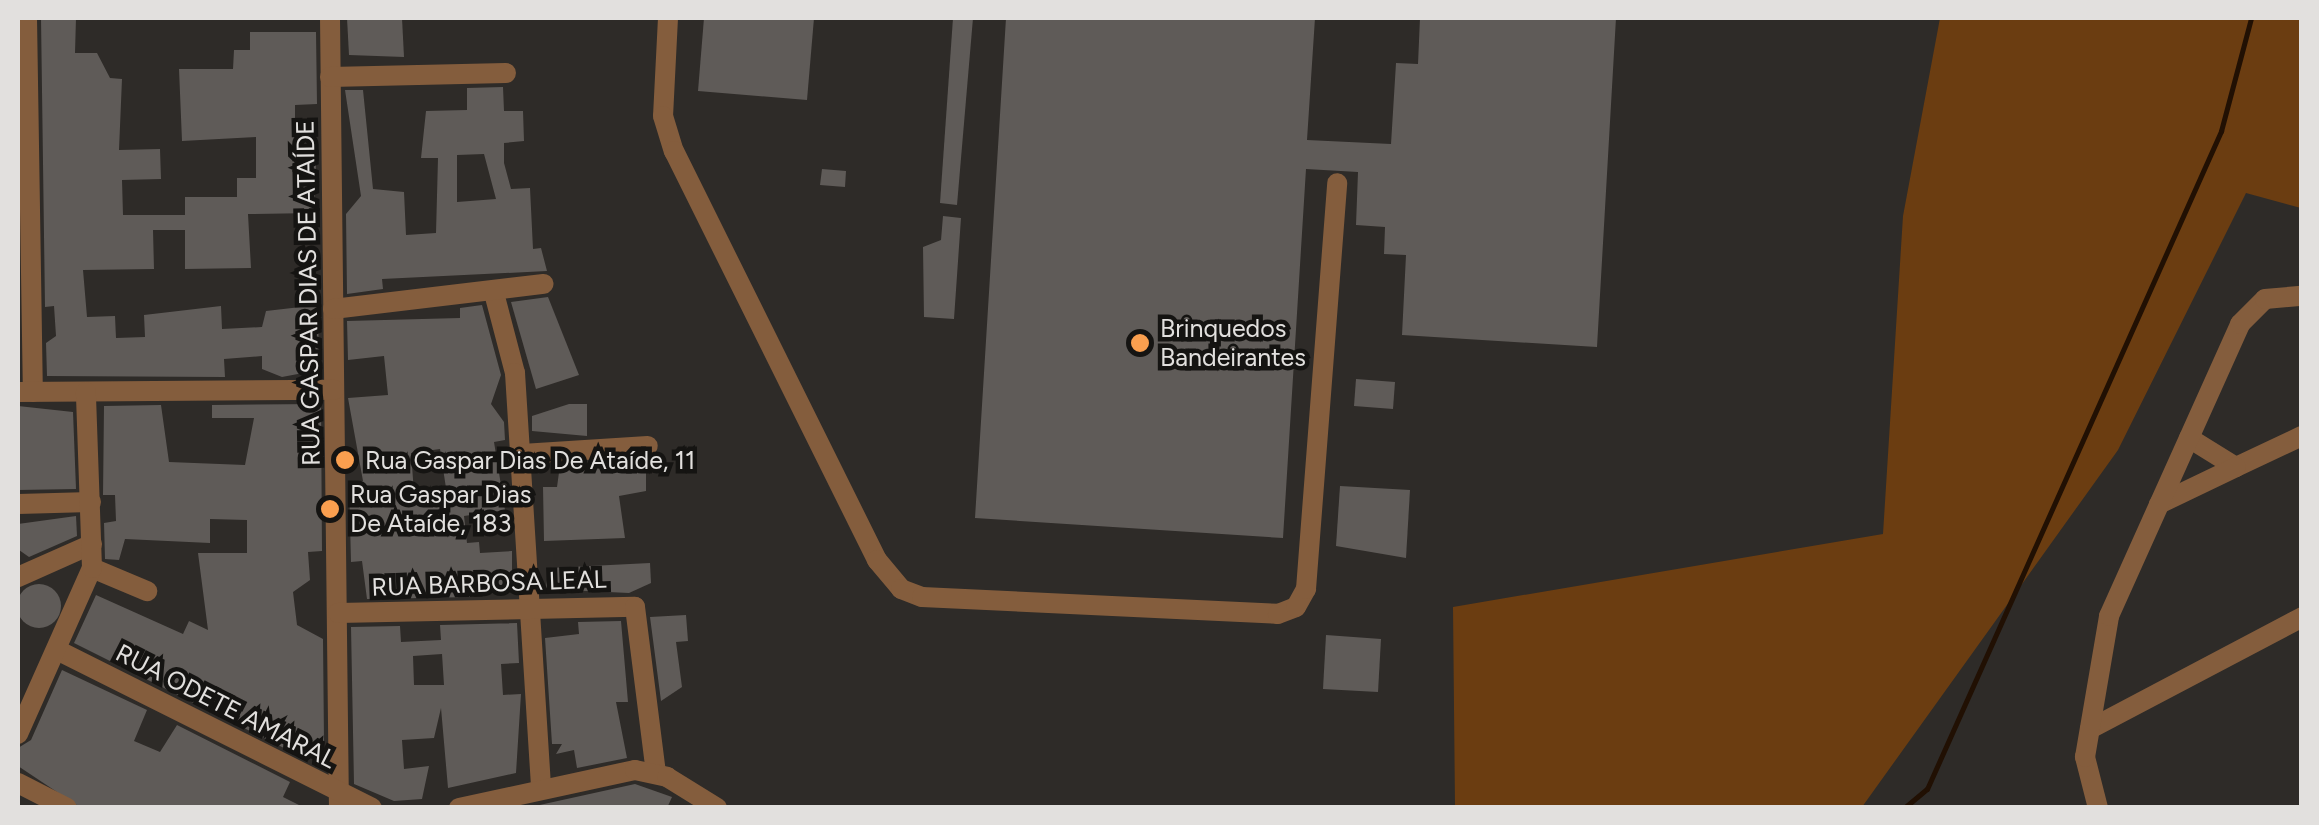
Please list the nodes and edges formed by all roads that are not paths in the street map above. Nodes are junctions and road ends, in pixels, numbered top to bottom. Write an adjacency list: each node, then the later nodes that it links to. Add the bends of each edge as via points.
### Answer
1 (27, 18): 12 (street)
2 (330, 18): 5 (street, RUA GASPAR DIAS DE ATAÍDE)
3 (668, 18): 6 (street, via 663,116 674,151 877,560 900,588 922,597 1296,607 1306,589)
4 (506, 73): 5 (street)
5 (330, 77): 10 (street, RUA GASPAR DIAS DE ATAÍDE)
6 (1336, 183)
7 (544, 284): 8 (street)
8 (494, 293): 10 (street); 17 (street)
9 (2302, 296): 15 (street, via 2279,294 2248,312)
10 (332, 309): 11 (street, RUA GASPAR DIAS DE ATAÍDE)
11 (334, 390): 13 (street); 27 (street, RUA GASPAR DIAS DE ATAÍDE)
12 (25, 392): 13 (street)
13 (86, 392): 19 (street)
14 (2302, 436): 18 (street)
15 (2189, 438): 18 (street); 21 (street)
16 (648, 446): 17 (street)
17 (522, 454): 26 (street)
18 (2236, 467): 21 (street)
19 (91, 502): 20 (street); 22 (street)
20 (18, 504)
21 (2159, 504): 30 (street, via 2108,616)
22 (92, 544): 23 (street); 24 (street)
23 (92, 568): 25 (street); 29 (street)
24 (18, 577)
25 (147, 591)
26 (528, 605): 27 (street, RUA BARBOSA LEAL); 32 (street, RUA BARBOSA LEAL, via 627,604 639,612); 34 (street)
27 (338, 613): 35 (street, RUA GASPAR DIAS DE ATAÍDE)
28 (2302, 617): 30 (street)
29 (57, 650): 31 (street); 35 (street, RUA ODETE AMARAL)
30 (2090, 729): 40 (street, via 2085,757)
31 (18, 734)
32 (656, 773): 34 (street); 39 (street)
33 (18, 783): 36 (street)
34 (541, 789): 38 (street)
35 (340, 800): 37 (street, RUA ODETE AMARAL)
36 (68, 808)
37 (372, 808)
38 (459, 808)
39 (717, 808)
40 (2098, 808)

